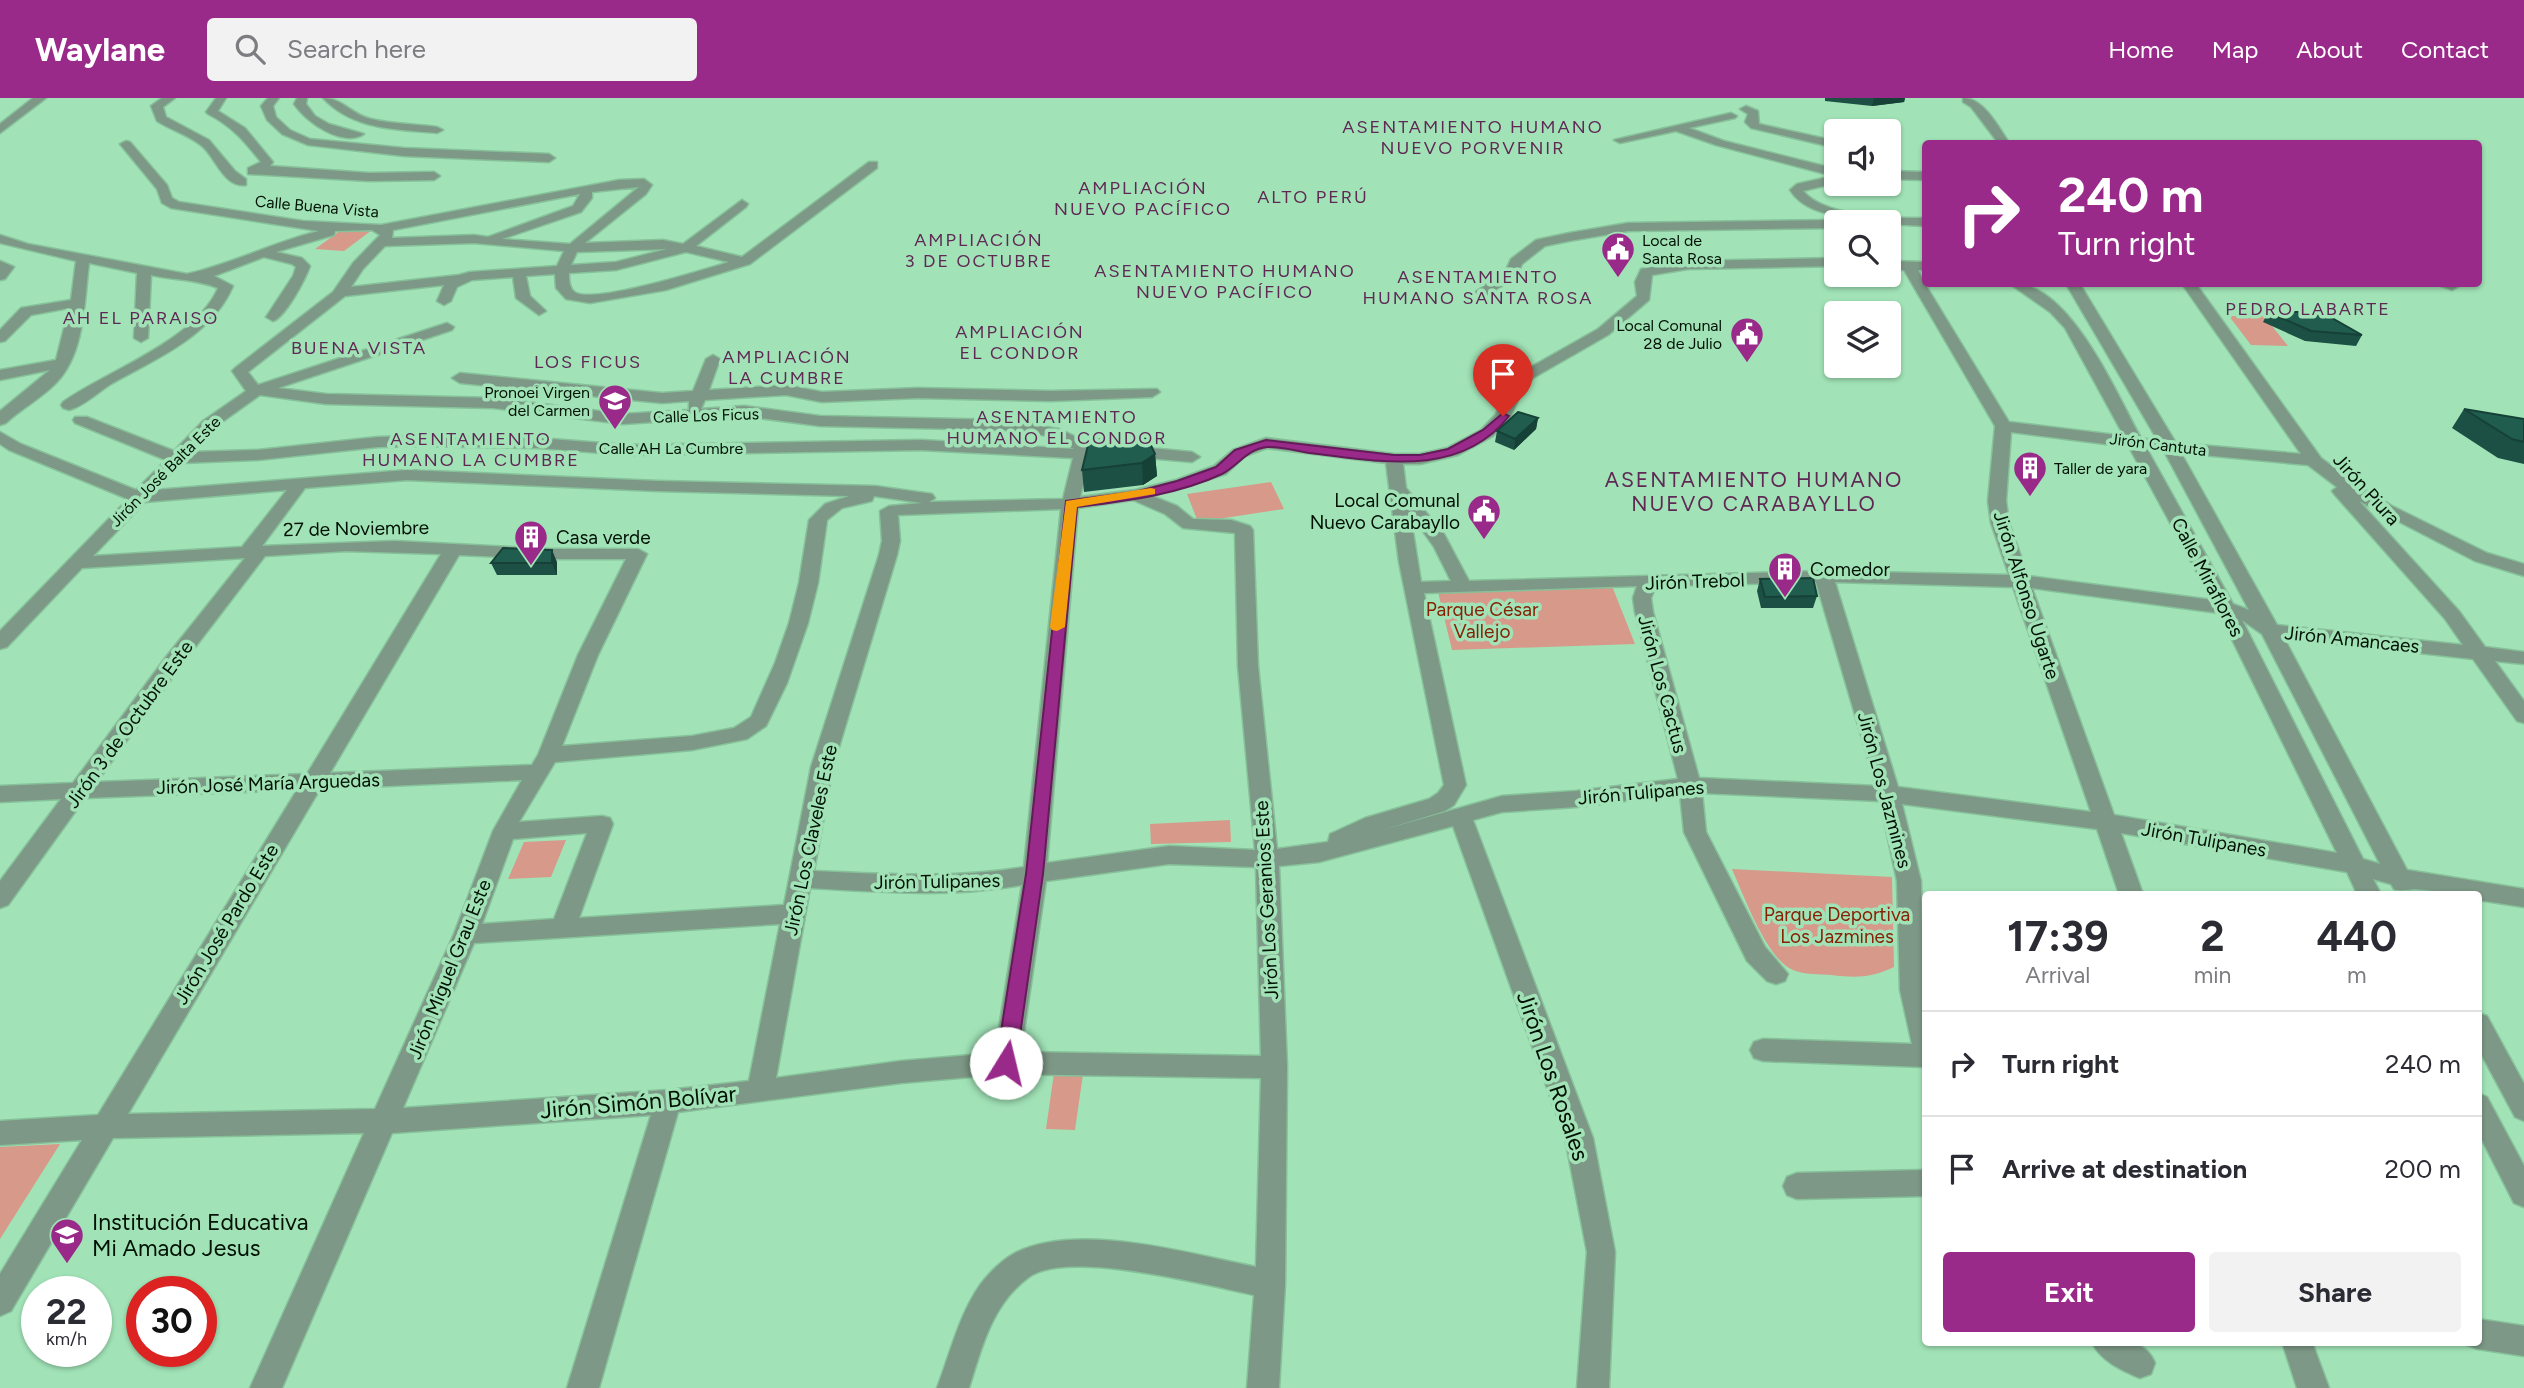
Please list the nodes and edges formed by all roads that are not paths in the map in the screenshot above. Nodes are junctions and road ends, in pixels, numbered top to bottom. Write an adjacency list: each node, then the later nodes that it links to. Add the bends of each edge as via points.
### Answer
1 (41, 98): 9 (street)
2 (170, 98): 20 (street, via 158,106 161,119 202,140 238,180)
3 (221, 98): 20 (street, via 212,112 229,120 267,162)
4 (274, 98): 5 (street, via 267,106 271,118 286,132 308,142 404,152 552,154 337,131 305,113)
5 (302, 98)
6 (328, 98): 14 (street, via 353,117 371,123)
7 (1967, 100): 16 (street)
8 (1745, 109): 17 (street, via 1754,113 1751,122 1755,127)
9 (22, 110): 10 (street); 13 (street)
10 (0, 111)
11 (1731, 116): 12 (street)
12 (1677, 128): 15 (street); 21 (street, via 1720,144)
13 (0, 130)
14 (438, 130)
15 (1620, 140)
16 (2002, 140)
17 (1824, 143)
18 (126, 144): 32 (street, Calle Buena Vista, via 163,188 166,200 175,205)
19 (873, 165): 40 (street)
20 (256, 169): 23 (street, via 369,177)
21 (1824, 170)
22 (1901, 174): 24 (street)
23 (434, 176)
24 (1922, 176)
25 (1824, 182): 28 (street, via 1796,190 1809,204)
26 (586, 190): 33 (street, via 446,214); 35 (street, via 586,198 577,208); 36 (street, via 626,183 646,185)
27 (742, 204): 37 (street)
28 (1832, 210)
29 (1901, 221): 30 (street)
30 (1922, 222)
31 (1824, 223): 54 (street, via 1628,227 1569,237 1541,243 1516,262 1511,274)
32 (336, 227): 33 (street, Calle Buena Vista); 38 (street)
33 (382, 235): 35 (street); 53 (street, Calle Buena Vista)
34 (0, 239): 39 (street)
35 (489, 240): 36 (street)
36 (573, 248): 37 (street, via 663,244); 43 (street)
37 (685, 248): 40 (street); 43 (street, via 636,263)
38 (263, 253): 47 (street); 58 (street, via 303,266)
39 (83, 256): 44 (street); 57 (street)
40 (745, 261): 55 (street, via 666,286 590,299)
41 (1824, 262): 80 (street, via 1688,264 1652,269 1643,276 1644,297 1635,306 1603,331 1520,379 1503,416 1487,433 1452,452)
42 (0, 265): 46 (street, via 6,267)
43 (562, 270): 45 (street); 55 (street, via 563,288)
44 (144, 271): 47 (street); 61 (street)
45 (519, 273): 48 (street); 55 (street, via 520,292 533,307)
46 (0, 276)
47 (200, 276): 69 (street, via 226,286 214,308 174,344 85,391)
48 (457, 279): 53 (street); 56 (street)
49 (1928, 287): 73 (street)
50 (2022, 287): 74 (street, Calle Miraflores, via 2071,326)
51 (2075, 287): 76 (street, Calle Miraflores)
52 (2191, 287): 82 (street, Jirón Piura)
53 (340, 292): 66 (street, Calle Buena Vista, via 240,371)
54 (1481, 293)
55 (569, 294)
56 (444, 301)
57 (76, 303): 60 (street, via 26,311); 63 (street)
58 (273, 317)
59 (447, 327): 66 (street, Jirón José Balta Este)
60 (0, 338)
61 (141, 338)
62 (713, 359): 68 (street)
63 (63, 363): 64 (street); 71 (street)
64 (0, 375)
65 (460, 378): 68 (street, via 617,395)
66 (257, 390): 70 (street, Calle Los Ficus, via 326,399 493,403 623,419); 79 (street, Jirón José Balta Este, via 209,424)
67 (1152, 392): 68 (street, via 822,397 786,390)
68 (700, 396): 70 (street)
69 (69, 405)
70 (691, 415): 77 (street, Calle Los Ficus, via 744,411 820,421 1004,425 1054,432)
71 (0, 420)
72 (81, 420): 79 (street)
73 (2003, 426): 74 (street, Jirón Cantuta); 95 (street, Jirón Alfonso Ugarte, via 1997,501)
74 (2133, 441): 76 (street, Jirón Cantuta); 99 (street, Calle Miraflores)
75 (7, 442): 81 (street); 86 (street)
76 (2170, 447): 82 (street, Jirón Cantuta); 100 (street, Calle Miraflores)
77 (1083, 451): 78 (street, Calle Los Ficus); 79 (street, Calle AH La Cumbre, via 921,445 627,450 417,441); 88 (street)
78 (1192, 457)
79 (176, 458): 86 (street, Jirón José Balta Este)
80 (1394, 459): 84 (street); 85 (street, via 1266,443 1239,453 1220,470)
81 (0, 460)
82 (2313, 460): 93 (street, via 2386,510 2481,557); 102 (street, Jirón Piura, via 2452,615)
83 (301, 482): 86 (street); 87 (street, via 407,475); 90 (street, Jirón 3 de Octubre Este)
84 (1397, 488): 97 (street, via 1428,525); 98 (street)
85 (1135, 495): 88 (street); 115 (street, Jirón Los Geranios Este, via 1171,510 1189,524 1231,525 1244,530 1248,666)
86 (138, 498): 92 (street, Jirón José Balta Este)
87 (887, 502): 88 (street); 105 (street, Jirón José María Arguedas, via 845,502 821,515 790,653 759,721 750,729 692,743); 118 (street, Jirón Los Claveles Este, via 888,555 822,767)
88 (1070, 504): 117 (street)
89 (454, 548): 90 (street, 27 de Noviembre, via 346,546); 91 (street, 27 de Noviembre); 106 (street, Jirón José Pardo Este)
90 (253, 552): 92 (street, 27 de Noviembre); 108 (street, Jirón 3 de Octubre Este)
91 (638, 554): 105 (street, Jirón Miguel Grau Este)
92 (75, 563): 101 (street, Jirón José Balta Este)
93 (2524, 570)
94 (1824, 579): 95 (street, Jirón Trebol); 96 (street, Jirón Trebol); 110 (street, Jirón Los Jazmines)
95 (2019, 581): 99 (street, Jirón Amancaes); 112 (street, Jirón Alfonso Ugarte)
96 (1648, 582): 97 (street, Jirón Trebol); 107 (street, Jirón Los Cactus, via 1642,598 1644,612)
97 (1462, 587): 98 (street, Jirón Trebol)
98 (1413, 588): 114 (street, via 1455,785 1437,805 1353,832)
99 (2226, 608): 100 (street, Jirón Amancaes); 116 (street, Calle Miraflores)
100 (2270, 630): 102 (street, Jirón Amancaes); 119 (street, Calle Miraflores)
101 (0, 643)
102 (2478, 652): 103 (street, Jirón Amancaes); 104 (street, Jirón Piura)
103 (2524, 658)
104 (2524, 716)
105 (542, 764): 106 (street, Jirón José María Arguedas); 113 (street, Jirón Miguel Grau Este)
106 (311, 782): 108 (street, Jirón José María Arguedas); 141 (street, Jirón José Pardo Este)
107 (1690, 785): 110 (street, Jirón Tulipanes); 111 (street, Jirón Tulipanes, via 1502,804); 129 (street, Jirón Los Cactus, via 1695,832 1756,954)
108 (82, 789): 109 (street, Jirón José María Arguedas); 125 (street, Jirón 3 de Octubre Este)
109 (0, 794)
110 (1889, 794): 112 (street, Jirón Tulipanes); 131 (street, Jirón Los Jazmines, via 1909,881 1912,990)
111 (1460, 815): 114 (street, Jirón Tulipanes); 157 (street, Jirón Los Rosales, via 1579,1138 1601,1252)
112 (2105, 822): 116 (street, Jirón Tulipanes); 120 (street, Jirón Alfonso Ugarte)
113 (504, 831): 127 (street, via 601,824); 128 (street, Jirón Miguel Grau Este)
114 (1319, 853): 115 (street, Jirón Tulipanes)
115 (1267, 859): 117 (street, Jirón Tulipanes, via 1169,855); 135 (street, Jirón Los Geranios Este)
116 (2354, 865): 119 (street, Jirón Tulipanes); 121 (street, Calle Miraflores)
117 (1035, 874): 118 (street, Jirón Tulipanes, via 901,884); 134 (street)
118 (800, 879): 126 (street, Jirón Los Claveles Este)
119 (2404, 886): 122 (street, Jirón Tulipanes)
120 (2131, 891)
121 (2367, 891)
122 (2454, 891)
123 (2482, 894): 124 (street, Jirón Tulipanes)
124 (2524, 898)
125 (0, 899)
126 (793, 914): 127 (street); 136 (street, Jirón Los Claveles Este)
127 (563, 929): 128 (street)
128 (466, 934): 140 (street, Jirón Miguel Grau Este)
129 (1776, 974)
130 (2482, 1031): 138 (street)
131 (1922, 1034)
132 (1763, 1050): 133 (street)
133 (1922, 1056)
134 (1006, 1063): 135 (street, Jirón Simón Bolívar); 136 (street, Jirón Simón Bolívar)
135 (1274, 1067): 146 (street, Jirón Los Geranios Este)
136 (760, 1091): 137 (street, Jirón Simón Bolívar)
137 (668, 1102): 140 (street, Jirón Simón Bolívar); 154 (street)
138 (2524, 1109)
139 (2482, 1113): 145 (street)
140 (386, 1121): 141 (street, Jirón Simón Bolívar); 153 (street, Jirón Miguel Grau Este)
141 (107, 1126): 142 (street, Jirón Simón Bolívar); 147 (street, Jirón José Pardo Este)
142 (0, 1133)
143 (1922, 1184): 144 (street)
144 (1797, 1186)
145 (2524, 1194)
146 (1270, 1284): 155 (street, via 1132,1258 1075,1253 1031,1260 986,1302); 156 (street, Jirón Los Geranios Este)
147 (0, 1301)
148 (2482, 1335): 149 (street)
149 (2524, 1341)
150 (2113, 1346): 152 (street)
151 (2298, 1346): 158 (street)
152 (2140, 1363)
153 (265, 1388)
154 (583, 1388)
155 (953, 1388)
156 (1263, 1388)
157 (1593, 1388)
158 (2313, 1388)

